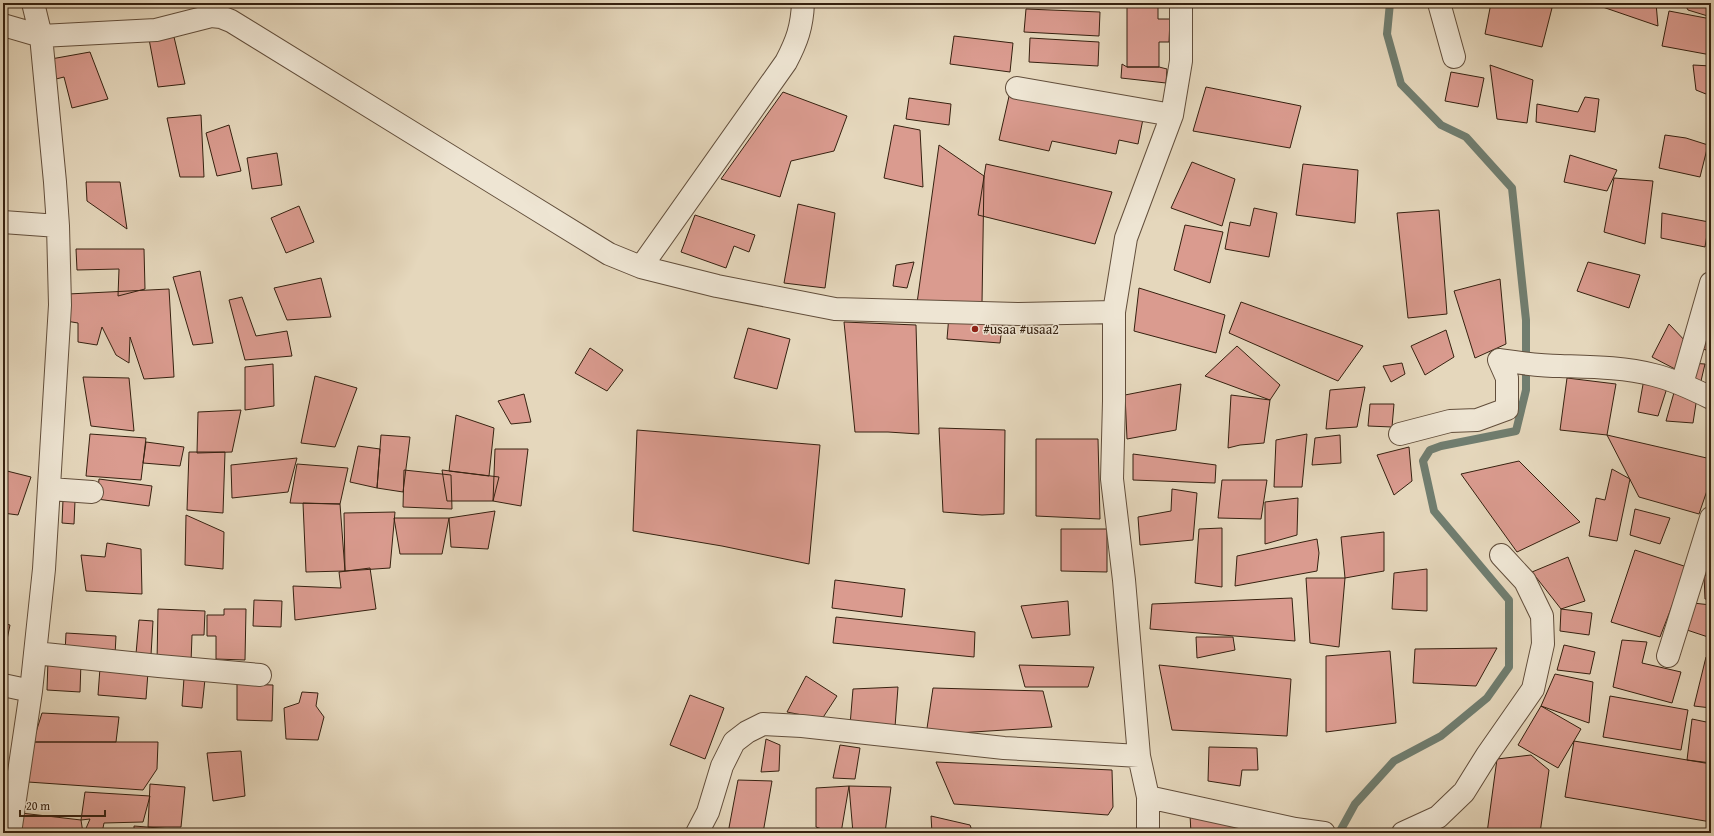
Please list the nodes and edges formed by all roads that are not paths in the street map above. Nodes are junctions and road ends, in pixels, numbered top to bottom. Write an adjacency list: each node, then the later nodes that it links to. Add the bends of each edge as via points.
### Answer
1 (33, 3): 6 (street)
2 (803, 3): 12 (street, via 797,41 786,62)
3 (1181, 3): 9 (street, via 1181,61)
4 (1439, 3): 7 (street)
5 (3, 25): 6 (street)
6 (41, 36): 11 (street); 12 (street, via 156,30 211,16 221,17 609,254)
7 (1454, 57)
8 (1017, 88): 9 (street)
9 (1172, 115): 14 (street, via 1126,238)
10 (3, 222): 11 (street)
11 (58, 226): 18 (street, via 60,305)
12 (641, 267): 14 (street, via 717,286 835,308 1019,314)
13 (1711, 283): 15 (street)
14 (1114, 312): 27 (street, via 1112,479 1124,580)
15 (1682, 384): 16 (street); 17 (street, via 1654,375 1621,369 1500,360 1507,378 1507,408 1477,420 1450,421)
16 (1711, 398)
17 (1400, 434)
18 (50, 489): 19 (street); 22 (street)
19 (92, 492)
20 (1711, 518): 23 (street)
21 (1500, 555): 29 (street, via 1525,581 1542,616 1543,644 1533,689 1464,792)
22 (35, 653): 24 (street); 26 (street)
23 (1668, 656)
24 (260, 675)
25 (3, 685): 26 (street)
26 (31, 691): 30 (street)
27 (1139, 756): 28 (street); 31 (street, via 1004,748 764,724 734,742 722,766 708,812)
28 (1148, 797): 32 (street); 33 (street, via 1295,830)
29 (1438, 825): 34 (street)
30 (10, 833)
31 (697, 833)
32 (1148, 833)
33 (1324, 833)
34 (1403, 833)

